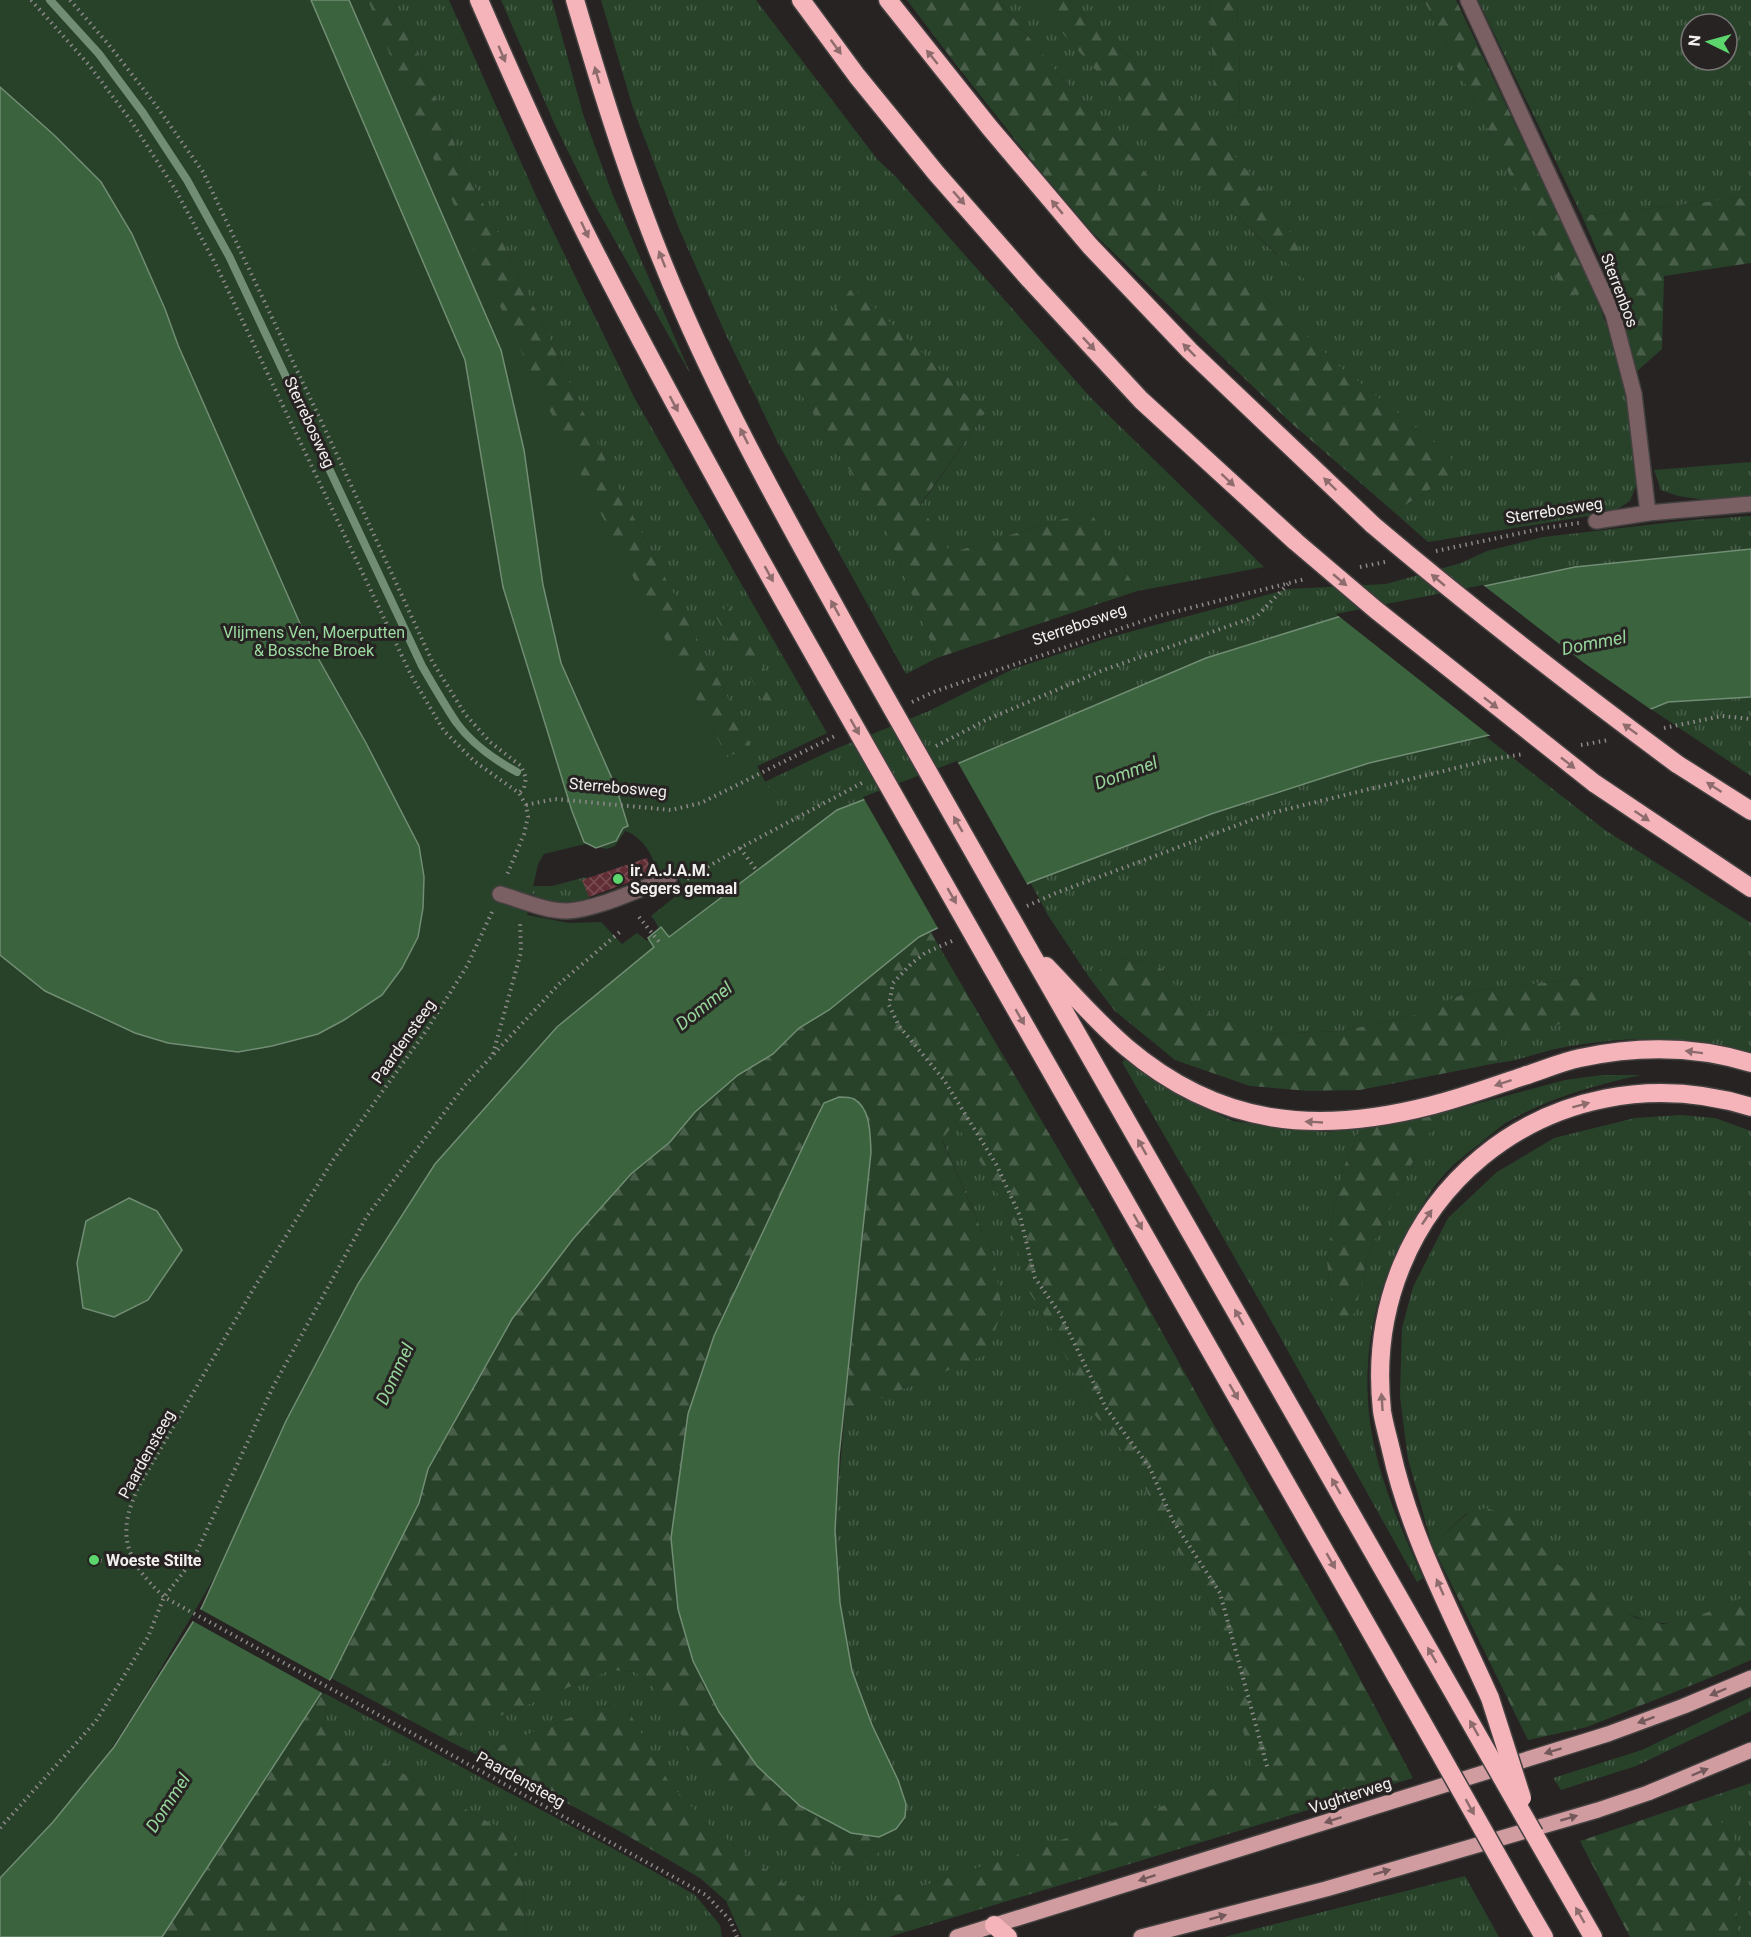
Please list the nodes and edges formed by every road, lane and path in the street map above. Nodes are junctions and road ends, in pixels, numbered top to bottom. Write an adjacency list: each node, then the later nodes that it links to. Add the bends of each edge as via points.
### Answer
1 (31, 0): 20 (path, Sterrebosweg, via 131,120 175,189 216,265 411,675 444,731 474,761)
2 (70, 0): 20 (path, via 155,104 202,172 432,661 465,714 490,742 521,765 526,778)
3 (479, 0): 44 (highway, one-way to 44, bridge, via 592,246 688,431)
4 (575, 0): 33 (highway, one-way to 4, bridge, via 771,490 683,312 602,91)
5 (801, 0): 27 (highway, one-way to 27, bridge, via 856,76 936,172 1141,400 1376,610 1594,783)
6 (888, 0): 22 (highway, one-way to 6, bridge, via 1677,764 1554,673 1373,525 1190,351 1090,246)
7 (1468, 0): 9 (street, Sterrenbos, via 1613,314 1634,394)
8 (1751, 504): 9 (street)
9 (1648, 513): 10 (street, Sterrebosweg)
10 (1596, 521): 11 (path, Sterrebosweg)
11 (1435, 551)
12 (1390, 561): 13 (path)
13 (1356, 568)
14 (1311, 578): 15 (path, Sterrebosweg)
15 (1289, 583): 16 (path, Sterrebosweg, via 1158,616 936,691); 18 (path, via 1257,616 1101,671 986,720)
16 (903, 706)
17 (838, 734): 21 (path, Sterrebosweg, via 701,803 671,810 555,799)
18 (934, 747)
19 (870, 779): 23 (path)
20 (519, 793): 21 (path, Sterrebosweg)
21 (526, 805): 28 (path, Paardensteeg, via 524,834)
22 (1751, 811)
23 (740, 848): 24 (path); 26 (path)
24 (757, 871)
25 (669, 878): 29 (street, via 568,911)
26 (686, 880)
27 (1751, 888)
28 (500, 894): 29 (street); 38 (path, Paardensteeg, via 467,966 426,1031 333,1160 140,1484 126,1524)
29 (519, 900): 34 (path, via 521,952)
30 (639, 917): 32 (path)
31 (622, 930): 34 (path, via 559,984)
32 (660, 943)
33 (1028, 948): 35 (highway, one-way to 33, via 1682,1050 1636,1050 1580,1058 1434,1105 1375,1118 1280,1120 1211,1100 1154,1068 1125,1046); 43 (highway, one-way to 33, bridge)
34 (492, 1056): 39 (path, via 465,1085 367,1216 273,1386 193,1560)
35 (1751, 1063)
36 (1751, 1107): 43 (highway, one-way to 36, bridge, via 1490,1698 1411,1523 1395,1468 1383,1413 1379,1367 1383,1326 1392,1293 1406,1254 1449,1187 1512,1134 1558,1111 1606,1098 1649,1094 1709,1097)
37 (94, 1560): 38 (path)
38 (135, 1565): 39 (path, Paardensteeg)
39 (164, 1597): 42 (path, via 148,1637 96,1721); 46 (path, Paardensteeg, via 706,1895 730,1920)
40 (1751, 1678): 45 (main road, Vughterweg, one-way to 45, via 1608,1734 1070,1903)
41 (1751, 1750): 49 (main road, one-way to 41, via 1326,1889 1598,1810)
42 (0, 1828)
43 (1534, 1834): 52 (highway, one-way to 43)
44 (1526, 1906): 50 (highway); 51 (highway)
45 (993, 1931): 47 (main road, Vughterweg); 48 (highway)
46 (737, 1937)
47 (957, 1937)
48 (1008, 1937)
49 (1141, 1937)
50 (1538, 1937)
51 (1544, 1937)
52 (1593, 1937)

